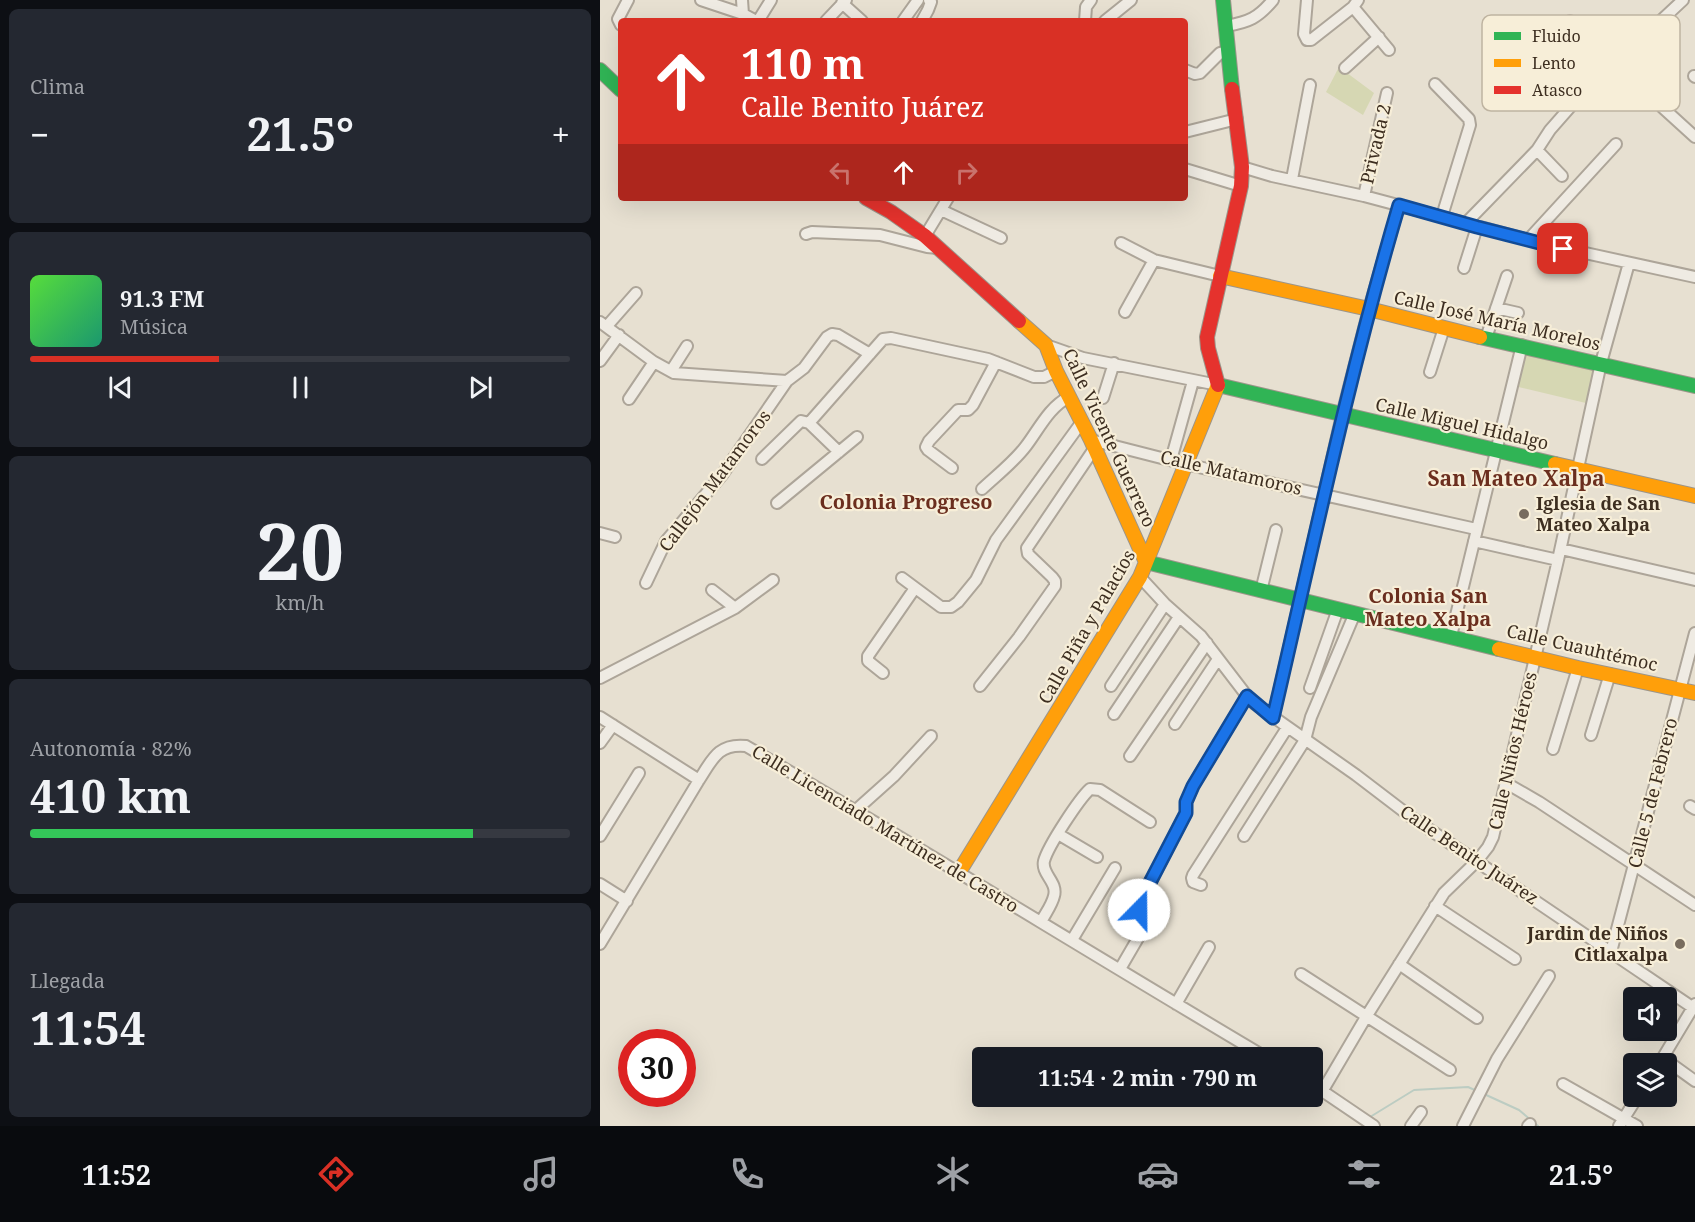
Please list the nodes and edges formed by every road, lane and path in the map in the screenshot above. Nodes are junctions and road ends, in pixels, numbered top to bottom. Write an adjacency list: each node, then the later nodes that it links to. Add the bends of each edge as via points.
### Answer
1 (628, 0): 17 (street)
2 (701, 0): 15 (street)
3 (742, 0): 15 (street)
4 (771, 0): 19 (street)
5 (918, 0): 22 (street)
6 (929, 0): 23 (street)
7 (1091, 0): 24 (street)
8 (1131, 0): 25 (street)
9 (1223, 0): 26 (street)
10 (1273, 0): 26 (street, via 1252,19)
11 (1307, 0): 14 (street, via 1307,40)
12 (1683, 0): 16 (street)
13 (844, 2): 20 (street); 21 (street)
14 (1356, 3): 27 (street)
15 (743, 14): 18 (street)
16 (1667, 15)
17 (619, 18)
18 (751, 18)
19 (759, 18)
20 (829, 18)
21 (859, 18)
22 (905, 18)
23 (924, 18)
24 (1085, 18)
25 (1110, 18)
26 (1226, 26): 29 (street)
27 (1379, 37): 28 (street); 30 (street)
28 (1389, 50)
29 (1227, 51): 32 (street, via 1200,73); 39 (street)
30 (1344, 68)
31 (600, 70): 35 (street)
32 (1188, 71)
33 (1310, 84): 47 (street)
34 (1435, 84): 54 (street, via 1469,119 1470,125)
35 (618, 87)
36 (1387, 93): 49 (street, Privada 2)
37 (1567, 111): 43 (street)
38 (1666, 111): 41 (street)
39 (1237, 119): 40 (street); 44 (street)
40 (1188, 131)
41 (1695, 137)
42 (1616, 144): 60 (street)
43 (1537, 150): 46 (street); 55 (street)
44 (1242, 167): 47 (street); 48 (street)
45 (1188, 170): 48 (street)
46 (1562, 176)
47 (1292, 179): 49 (street)
48 (1241, 186): 66 (street)
49 (1364, 196): 52 (street)
50 (872, 201): 58 (street, Calle Vicente Guerrero)
51 (946, 201): 53 (street)
52 (1399, 205): 54 (street); 71 (street)
53 (941, 210): 58 (street); 59 (street)
54 (1442, 216): 55 (street)
55 (1466, 223): 56 (street)
56 (1477, 227): 60 (street); 65 (street)
57 (806, 234): 62 (street, via 880,236)
58 (925, 236): 62 (street, Calle Vicente Guerrero)
59 (1001, 238)
60 (1528, 240): 64 (street)
61 (1121, 243): 63 (street)
62 (938, 248): 78 (street, Calle Vicente Guerrero)
63 (1154, 260): 66 (street); 72 (street)
64 (1629, 263): 68 (street); 85 (street, Calle Niños Héroes)
65 (1464, 268)
66 (1220, 276): 71 (street, Calle José María Morelos); 91 (street, via 1207,337)
67 (1507, 276): 70 (street)
68 (1695, 277)
69 (636, 293): 74 (street)
70 (1497, 308): 73 (street); 77 (street)
71 (1369, 309): 75 (street, Calle José María Morelos); 96 (street)
72 (1125, 312)
73 (1518, 313)
74 (603, 324): 76 (street)
75 (1444, 328): 77 (street, Calle José María Morelos); 88 (street)
76 (619, 334): 82 (street); 86 (street)
77 (1486, 338): 79 (street, Calle José María Morelos)
78 (1046, 345): 84 (street, Calle Miguel Hidalgo, via 1083,358); 87 (street, Calle Vicente Guerrero)
79 (1522, 345): 85 (street, Calle José María Morelos); 101 (street)
80 (687, 346): 86 (street)
81 (870, 354): 83 (street, via 883,339 891,338); 89 (street, Callejón Matamoros, via 832,334 804,368); 97 (street)
82 (600, 361)
83 (996, 362): 87 (street, via 1034,377); 106 (street, via 973,405 953,414 926,447)
84 (1114, 363): 90 (street, Calle Miguel Hidalgo); 94 (street)
85 (1601, 363): 92 (street, Calle José María Morelos); 107 (street, Calle Niños Héroes)
86 (662, 366): 89 (street); 95 (street)
87 (1056, 371): 93 (street, Calle Vicente Guerrero)
88 (1430, 372)
89 (787, 381): 123 (street, Callejón Matamoros, via 722,475 666,541)
90 (1194, 381): 91 (street, Calle Miguel Hidalgo); 104 (street)
91 (1218, 385): 96 (street, Calle Miguel Hidalgo); 105 (street, Calle Piña y Palacios)
92 (1695, 386)
93 (1069, 397): 98 (street, Calle Vicente Guerrero); 108 (street, via 1060,401 1010,464)
94 (1103, 398)
95 (628, 399)
96 (1342, 415): 101 (street, Calle Miguel Hidalgo); 109 (street)
97 (809, 423): 102 (street); 103 (street, via 801,421)
98 (1081, 423): 100 (street, Calle Vicente Guerrero); 124 (street, via 996,540 976,580 958,602 942,607)
99 (857, 437): 102 (street)
100 (1093, 444): 104 (street, Calle Matamoros); 118 (street, Calle Vicente Guerrero); 142 (street, via 1027,548 1028,554 1055,581 1054,586)
101 (1496, 449): 107 (street, Calle Miguel Hidalgo); 114 (street)
102 (839, 452): 111 (street)
103 (762, 459)
104 (1171, 460): 105 (street, Calle Matamoros)
105 (1185, 464): 109 (street, Calle Matamoros); 118 (street, Calle Piña y Palacios)
106 (952, 468)
107 (1578, 469): 110 (street, Calle Miguel Hidalgo); 116 (street, Calle Niños Héroes)
108 (982, 489)
109 (1324, 495): 114 (street, Calle Matamoros); 127 (street)
110 (1695, 496)
111 (777, 503)
112 (1276, 530): 126 (street)
113 (600, 533): 115 (street)
114 (1475, 535): 117 (street, Calle Matamoros); 134 (street)
115 (615, 537)
116 (1561, 549): 117 (street, Calle Niños Héroes); 122 (street)
117 (1558, 560): 136 (street, Calle Niños Héroes)
118 (1146, 562): 119 (street, Calle Piña y Palacios); 126 (street, Calle Cuauhtémoc)
119 (1140, 577): 128 (street, Calle Benito Juárez); 172 (street, Calle Piña y Palacios)
120 (902, 578): 124 (street)
121 (773, 580): 129 (street)
122 (1695, 580)
123 (646, 583)
124 (915, 588): 139 (street, via 868,656 868,661)
125 (712, 590): 129 (street)
126 (1261, 591): 127 (street, Calle Cuauhtémoc)
127 (1300, 600): 130 (street, Calle Cuauhtémoc); 150 (street)
128 (1165, 604): 132 (street, Calle Benito Juárez); 143 (street)
129 (735, 608): 141 (street)
130 (1338, 609): 131 (street, Calle Cuauhtémoc); 144 (street)
131 (1355, 613): 134 (street, Calle Cuauhtémoc); 156 (street)
132 (1179, 616): 135 (street, Calle Benito Juárez); 148 (street)
133 (1695, 633): 145 (street, Calle 5 de Febrero)
134 (1451, 636): 136 (street, Calle Cuauhtémoc)
135 (1207, 643): 137 (street, Calle Benito Juárez); 159 (street)
136 (1535, 656): 138 (street, Calle Cuauhtémoc); 162 (street, Calle Niños Héroes)
137 (1218, 659): 147 (street, Calle Benito Juárez); 151 (street)
138 (1578, 668): 140 (street, Calle Cuauhtémoc); 158 (street)
139 (883, 673)
140 (1610, 674): 145 (street, Calle Cuauhtémoc); 154 (street)
141 (600, 678)
142 (980, 686)
143 (1111, 687)
144 (1310, 688)
145 (1679, 689): 146 (street, Calle Cuauhtémoc); 170 (street, Calle 5 de Febrero)
146 (1695, 693)
147 (1247, 696): 150 (street, Calle Benito Juárez); 185 (street, via 1193,786 1186,813 1140,904 1146,921)
148 (1114, 714)
149 (600, 717): 152 (street)
150 (1273, 718): 153 (street, Calle Benito Juárez)
151 (1175, 724)
152 (613, 725): 157 (street); 161 (street)
153 (1287, 728): 156 (street, Calle Benito Juárez); 174 (street, via 1193,875 1193,882)
154 (1591, 735)
155 (931, 736): 163 (street)
156 (1305, 740): 167 (street); 169 (street, Calle Benito Juárez)
157 (600, 743)
158 (1553, 749)
159 (1130, 756)
160 (639, 773): 166 (street)
161 (699, 780): 163 (street, Calle Licenciado Martínez de Castro, via 721,750 746,746); 175 (street, Calle Licenciado Martínez de Castro)
162 (1506, 783): 169 (street, Calle Niños Héroes, via 1493,837); 170 (street)
163 (856, 810): 172 (street, Calle Licenciado Martínez de Castro)
164 (1150, 822): 165 (street, via 1100,790 1090,789)
165 (1058, 834): 168 (street); 178 (street, via 1044,862 1055,895)
166 (600, 836)
167 (1244, 836)
168 (1097, 857)
169 (1477, 861): 177 (street, Calle Niños Héroes); 182 (street, Calle Benito Juárez)
170 (1635, 865): 176 (street); 182 (street, Calle 5 de Febrero)
171 (1115, 868): 179 (street)
172 (959, 872): 178 (street, Calle Licenciado Martínez de Castro)
173 (600, 884): 175 (street)
174 (1201, 885)
175 (627, 901): 180 (street, Calle Licenciado Martínez de Castro)
176 (1695, 905)
177 (1435, 906): 183 (street); 184 (street, Calle Niños Héroes)
178 (1041, 922): 179 (street, Calle Licenciado Martínez de Castro)
179 (1072, 940): 185 (street, Calle Licenciado Martínez de Castro)
180 (600, 944)
181 (1209, 947): 188 (street)
182 (1611, 952): 189 (street, Calle Benito Juárez)
183 (1515, 959)
184 (1399, 964): 190 (street, Calle Niños Héroes); 191 (street)
185 (1120, 969): 188 (street, Calle Licenciado Martínez de Castro)
186 (1301, 974): 190 (street)
187 (1549, 975): 204 (street, via 1497,1059)
188 (1176, 1004): 192 (street, Calle Licenciado Martínez de Castro)
189 (1694, 1007): 193 (street)
190 (1366, 1017): 194 (street); 198 (street, Calle Niños Héroes)
191 (1477, 1018)
192 (1249, 1047)
193 (1666, 1053)
194 (1449, 1070)
195 (1677, 1070): 196 (street)
196 (1695, 1081)
197 (1563, 1084): 201 (street)
198 (1323, 1090): 202 (street)
199 (1631, 1107): 201 (street)
200 (1421, 1112): 203 (street)
201 (1622, 1122): 205 (street)
202 (1374, 1126)
203 (1411, 1126)
204 (1463, 1126)
205 (1637, 1126)

